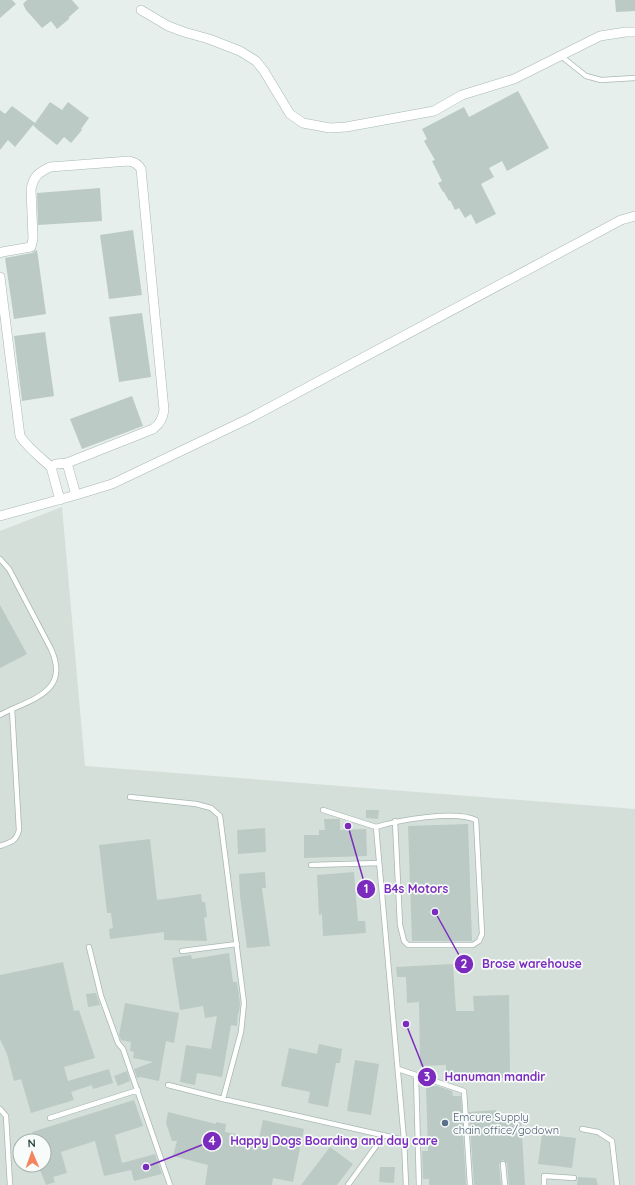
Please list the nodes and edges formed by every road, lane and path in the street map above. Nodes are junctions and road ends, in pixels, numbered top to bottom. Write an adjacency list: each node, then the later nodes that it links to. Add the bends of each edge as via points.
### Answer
1 (141, 10): 3 (street, via 168,26 240,51 256,61 264,71 290,114 304,123 330,128 434,111 462,95 514,79)
2 (635, 32): 3 (street, via 600,36)
3 (561, 56): 4 (lane, via 586,76 601,80)
4 (635, 78)
5 (635, 216): 10 (street, via 621,220 248,419 112,484)
6 (0, 253): 8 (street, via 31,247 33,239 30,189 38,173 50,167 129,161 141,169 164,416 158,426)
7 (0, 278): 9 (street, via 20,436)
8 (67, 463): 9 (street); 10 (street)
9 (50, 467): 11 (street)
10 (76, 495): 11 (street)
11 (60, 500): 12 (street)
12 (0, 516)
13 (0, 559): 14 (lane, via 9,569 56,659 56,677 51,688)
14 (12, 709): 15 (lane); 20 (lane, via 19,830 15,840)
15 (0, 715)
16 (130, 797): 23 (lane, via 196,804 211,808 220,816)
17 (323, 810): 19 (lane)
18 (395, 822): 18 (lane, via 442,817 468,817 476,820 482,934 479,941 473,945 408,945 404,941 400,925); 19 (lane)
19 (376, 827): 21 (lane)
20 (0, 846)
21 (379, 863): 22 (lane); 26 (lane)
22 (311, 865)
23 (237, 944): 25 (lane); 30 (lane, via 244,1003 241,1032)
24 (89, 947): 29 (lane, via 101,996)
25 (182, 951)
26 (398, 1069): 27 (lane); 35 (lane)
27 (416, 1075): 42 (lane); 43 (lane, via 464,1091)
28 (168, 1085): 30 (lane)
29 (138, 1090): 32 (lane); 39 (lane)
30 (223, 1100): 34 (lane)
31 (0, 1109): 38 (lane, via 6,1116)
32 (50, 1118)
33 (582, 1129): 46 (lane, via 598,1132 612,1141)
34 (384, 1136): 35 (lane); 40 (lane)
35 (404, 1140): 41 (lane)
36 (503, 1164): 44 (lane)
37 (574, 1178): 45 (lane, via 544,1176)
38 (10, 1185)
39 (170, 1185)
40 (348, 1185)
41 (406, 1185)
42 (419, 1185)
43 (470, 1185)
44 (504, 1185)
45 (544, 1185)
46 (617, 1185)

